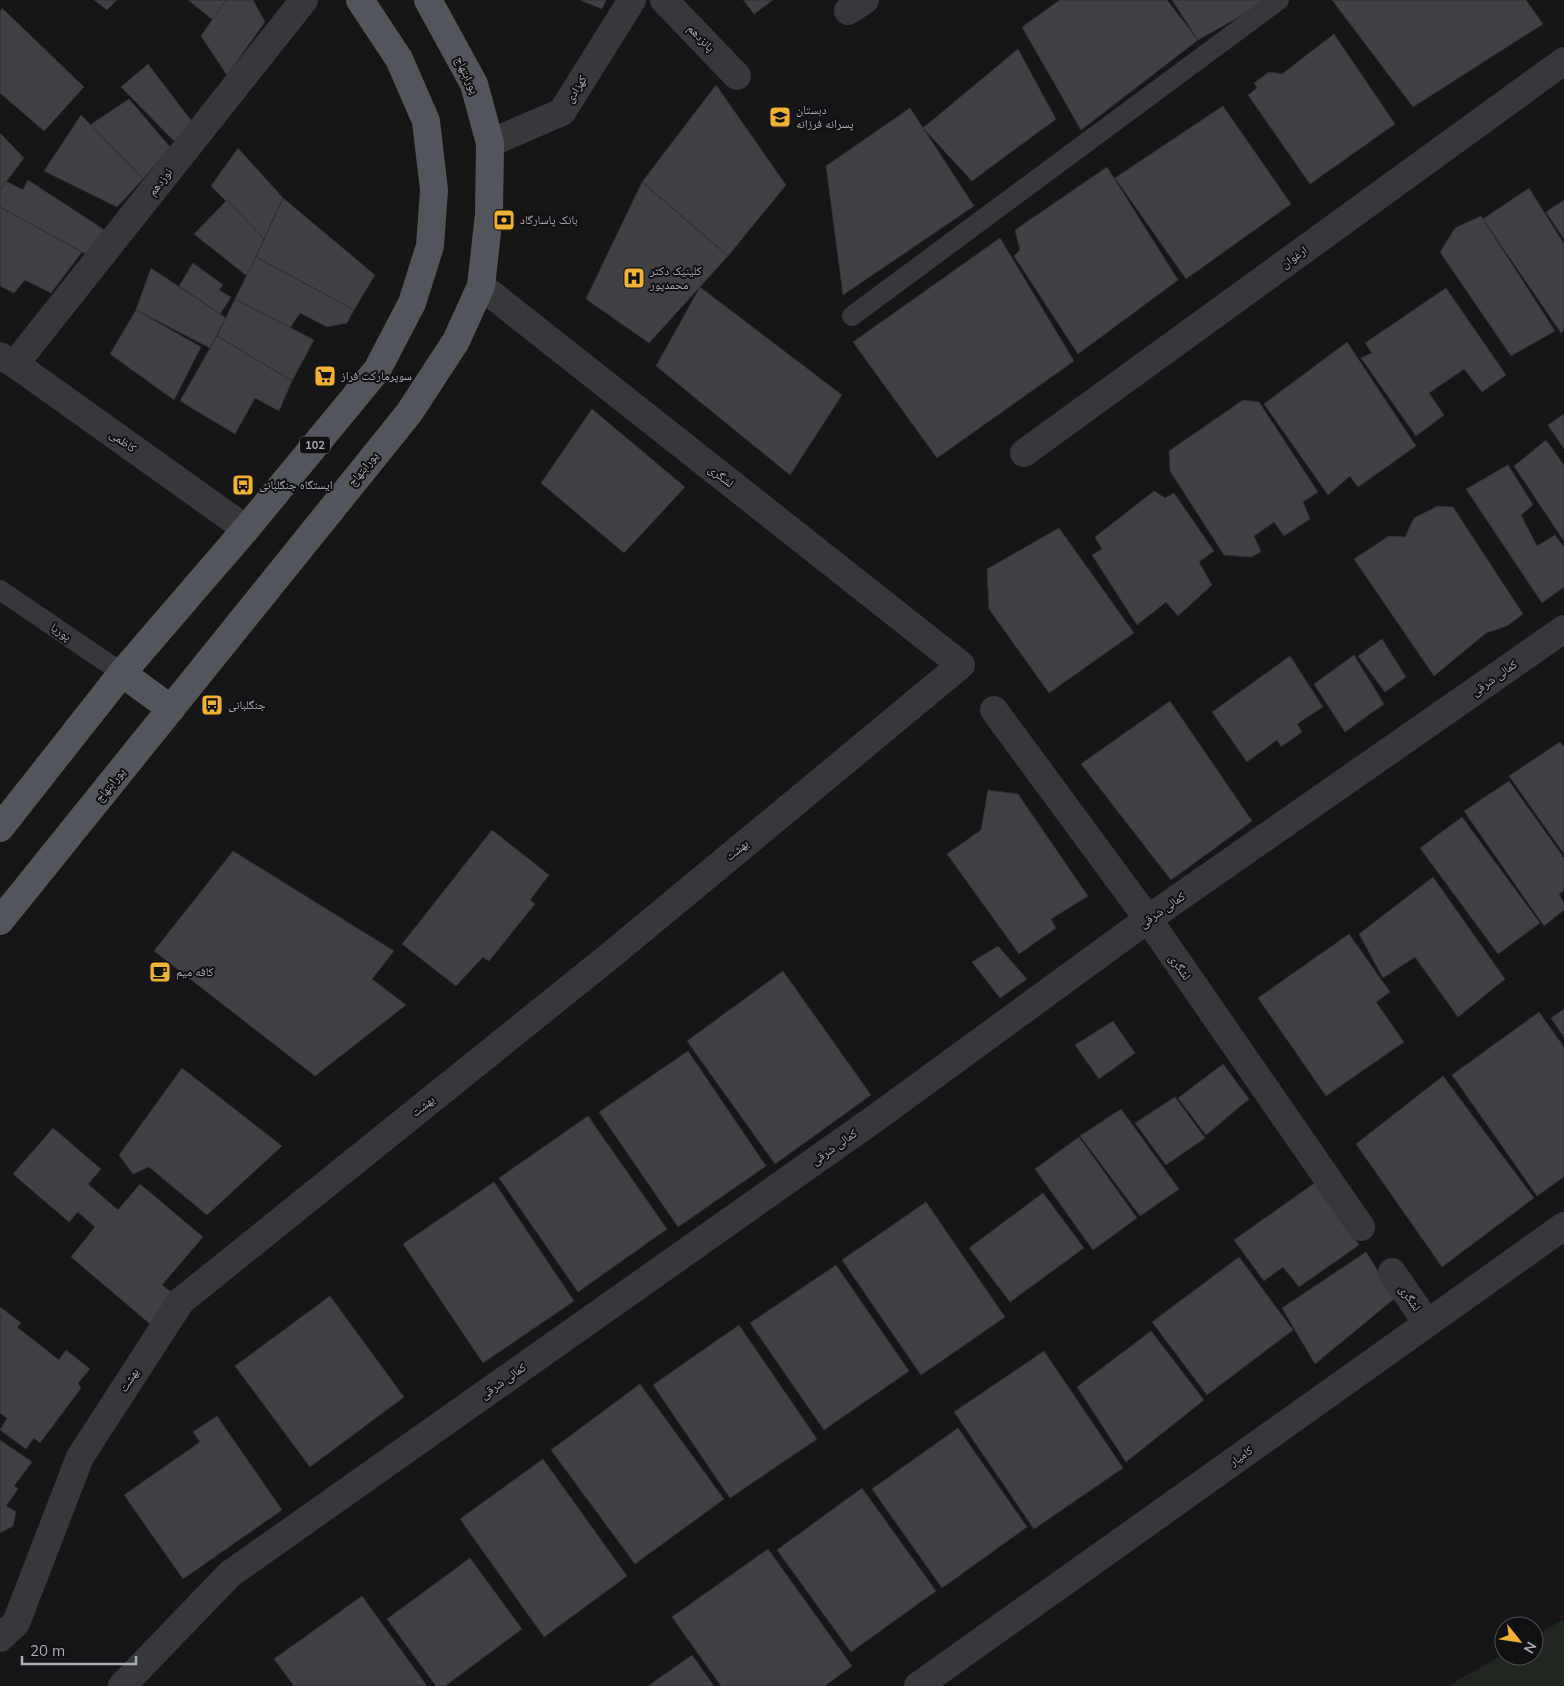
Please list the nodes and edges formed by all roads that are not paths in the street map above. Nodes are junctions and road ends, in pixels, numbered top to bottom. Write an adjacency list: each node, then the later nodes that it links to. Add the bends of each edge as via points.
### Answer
1 (304, 0): 12 (street, نوزدهم)
2 (360, 0): 14 (main road, 102, via 400,59 426,122 434,190 430,246 412,303 377,370)
3 (428, 0): 9 (main road, پورابتهاج, via 474,84)
4 (632, 0): 9 (street, کهزادی, via 562,112)
5 (664, 0): 8 (street, پانزدهم)
6 (1279, 0): 11 (lane)
7 (1564, 61): 13 (street, ارغوان)
8 (737, 76)
9 (490, 143): 10 (main road, پورابتهاج, via 489,214)
10 (481, 286): 17 (street, لشگری); 19 (main road, پورابتهاج, via 456,341 409,414)
11 (852, 316)
12 (7, 360): 14 (street, کاظمی)
13 (1024, 453)
14 (246, 529): 18 (main road, 102)
15 (0, 590): 18 (lane, پوریا)
16 (1564, 629): 22 (street, کمالی شرقی)
17 (961, 665): 28 (street, بهشت, via 603,961 182,1301 80,1457 16,1624)
18 (122, 673): 19 (main road); 21 (main road, 102)
19 (171, 709): 23 (main road, پورابتهاج)
20 (994, 710): 22 (street, لشگری)
21 (0, 828)
22 (1148, 919): 25 (street, لشگری); 29 (street, کمالی شرقی, via 877,1117 230,1574)
23 (0, 921)
24 (1564, 1226): 27 (street, کامیار)
25 (1361, 1227)
26 (1392, 1272): 27 (street, لشگری)
27 (1427, 1323): 30 (street, کامیار)
28 (0, 1638)
29 (122, 1686)
30 (918, 1686)

